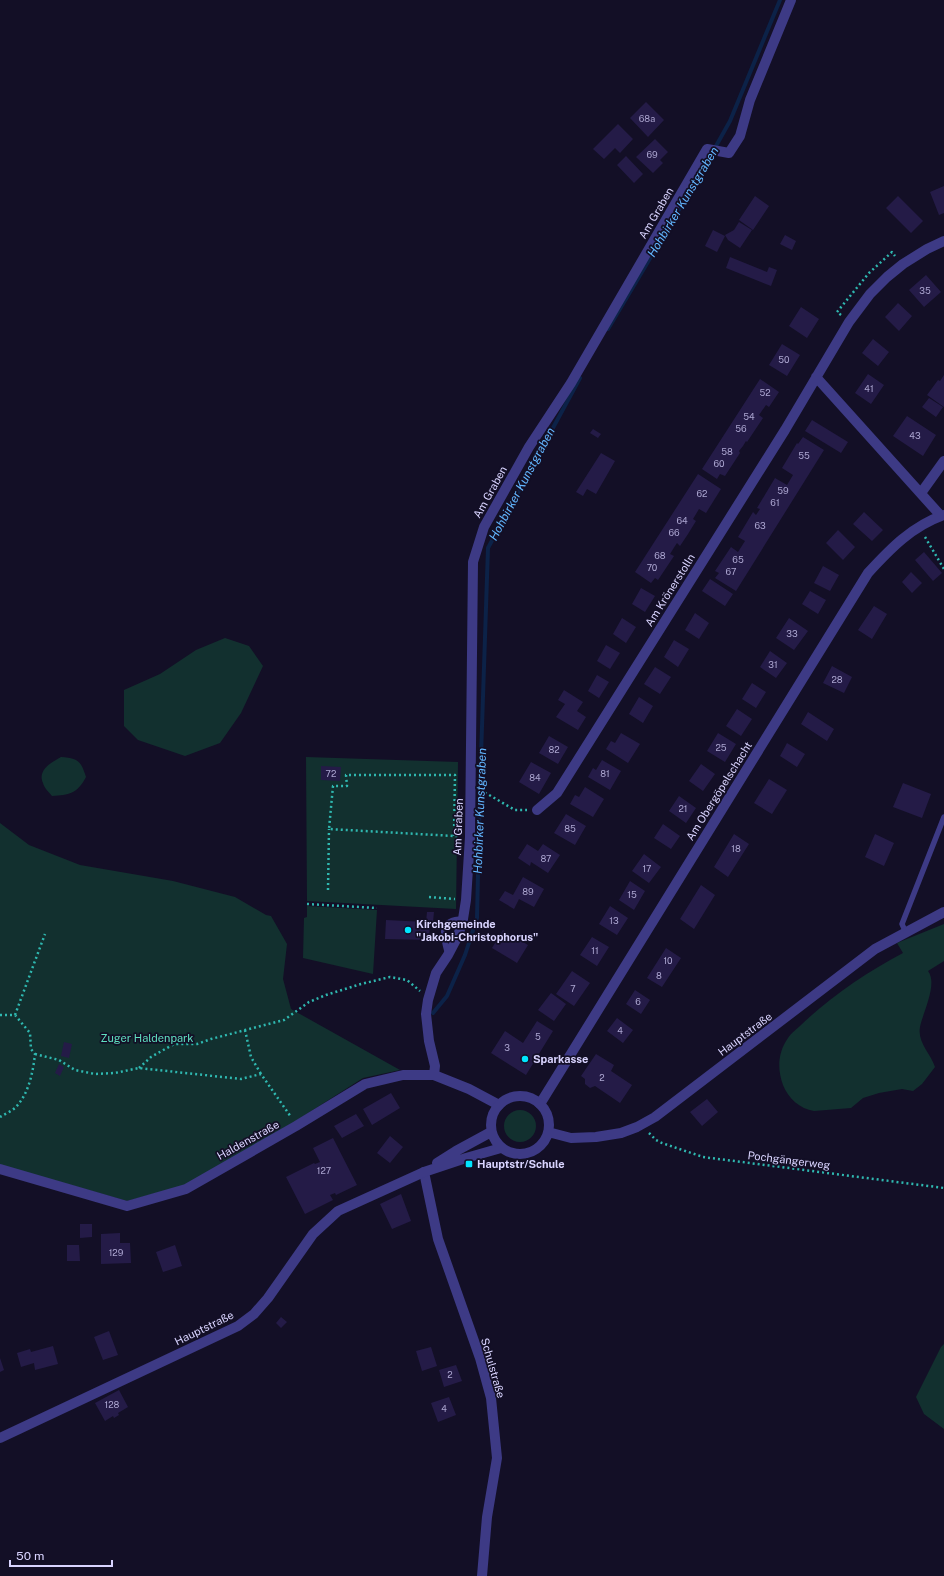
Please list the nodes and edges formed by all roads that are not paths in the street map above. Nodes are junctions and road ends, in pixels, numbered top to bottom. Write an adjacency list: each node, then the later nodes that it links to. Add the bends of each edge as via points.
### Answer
1 (791, 0): 10 (street, Am Graben, via 750,100 740,136 729,153 707,150 571,382 528,447 484,527 473,562 470,837)
2 (944, 241): 3 (street, Am Krönerstolln, via 903,264 870,294 849,322)
3 (816, 378): 5 (street); 7 (street, Am Krönerstolln, via 557,793)
4 (944, 461): 5 (street)
5 (921, 493): 6 (street)
6 (943, 516): 14 (street, Am Obergöpelschacht, via 918,527 903,538 868,573)
7 (537, 810)
8 (944, 817): 11 (lane, via 902,924)
9 (944, 912): 11 (street, Hauptstraße)
10 (463, 920): 12 (street, Am Graben); 12 (lane, via 454,919 445,925 444,938)
11 (906, 933): 17 (street, Hauptstraße, via 875,950 655,1117 621,1133 596,1137 571,1138)
12 (448, 956): 13 (street, Am Graben, via 436,973 426,1014 435,1066)
13 (434, 1075): 15 (street, Haldenstraße); 19 (street, Haldenstraße, via 403,1075 365,1084 186,1189 127,1206 8,1170)
14 (540, 1104): 15 (street, via 520,1096 508,1098); 17 (street, via 548,1118)
15 (499, 1105): 16 (street, via 492,1117)
16 (491, 1132): 18 (street); 20 (street, Hauptstraße)
17 (548, 1132): 18 (street, via 540,1147 527,1154 515,1154)
18 (502, 1148): 20 (street, Hauptstraße)
19 (0, 1170)
20 (424, 1172): 21 (street, Hauptstraße, via 338,1211 313,1234 268,1298 254,1314 238,1326); 22 (street, Schulstraße, via 438,1239 480,1358 491,1398 497,1458 487,1517)
21 (0, 1438)
22 (482, 1576)

